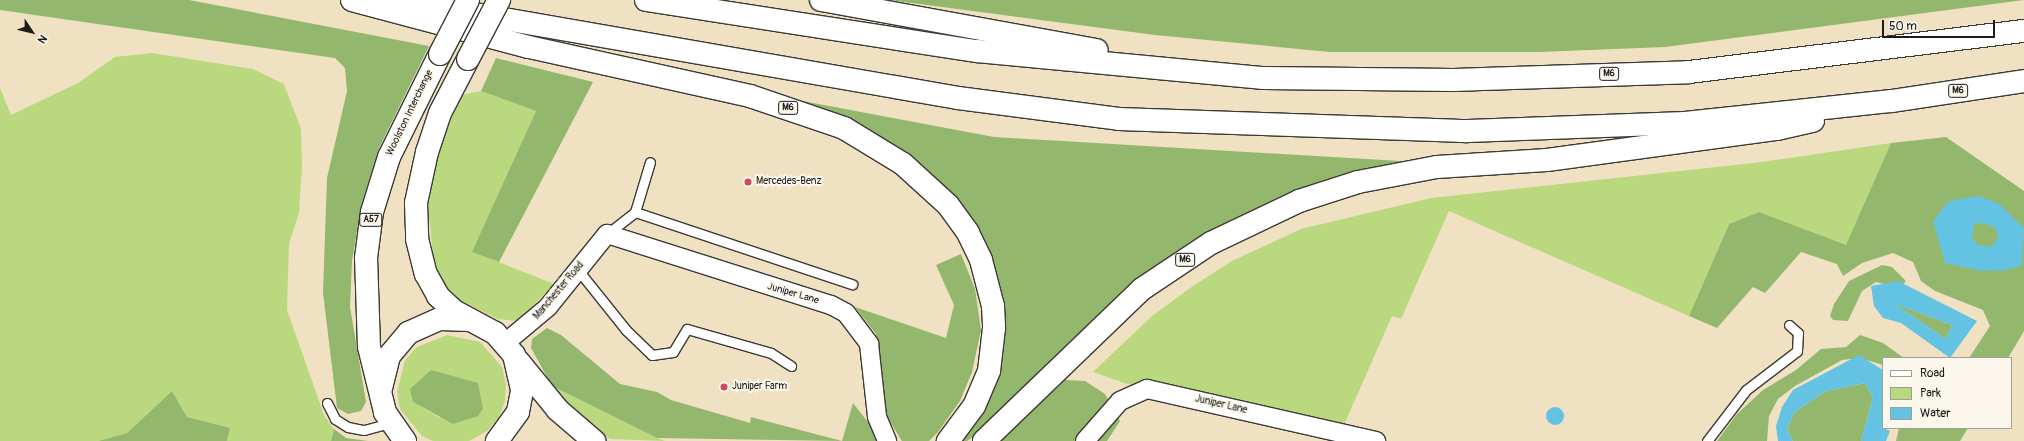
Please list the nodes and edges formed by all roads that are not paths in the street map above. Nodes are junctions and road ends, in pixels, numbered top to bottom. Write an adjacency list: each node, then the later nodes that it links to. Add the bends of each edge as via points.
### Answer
1 (352, 0): 26 (highway, M6, via 529,47 750,96 844,128 903,164 948,205 968,233 982,260 993,306 992,351 987,376 974,406)
2 (395, 0): 10 (highway, M6, via 958,98 1119,118 1468,131 1685,123)
3 (468, 0): 20 (highway, Woolston Interchange / A57, bridge, via 397,136 372,212 366,258 365,304 369,347)
4 (499, 0): 16 (highway, Woolston Interchange / A57, bridge, via 440,112 427,152 416,220 420,258 432,287 446,305)
5 (646, 0): 8 (highway, M6, via 978,51)
6 (821, 0): 8 (highway, M6, via 1025,35)
7 (2024, 31): 8 (highway, M6, via 1689,72 1446,80 1264,78)
8 (1191, 71)
9 (2024, 81): 10 (highway, M6)
10 (1892, 101): 27 (highway, M6, via 1777,129 1547,160 1437,167 1358,182 1299,201 1211,243 1142,289)
11 (650, 162): 12 (lane)
12 (635, 212): 13 (lane); 15 (lane)
13 (607, 234): 14 (street, Manchester Road); 23 (street, Juniper Lane, via 831,305 846,314 869,344)
14 (578, 270): 18 (street, Manchester Road); 19 (lane, via 626,330 652,355 673,352 687,329 771,353)
15 (852, 284)
16 (471, 321): 18 (highway, Woolston Interchange / A57); 20 (highway, Woolston Interchange / A57, via 440,319 408,333 389,356 383,371)
17 (1789, 325): 30 (lane, via 1798,333 1797,351 1746,390)
18 (510, 349): 24 (highway, via 521,375 521,398 518,412); 25 (highway, Woolston Interchange, via 558,410)
19 (791, 366)
20 (382, 399): 22 (highway, Woolston Interchange / A57)
21 (326, 403): 22 (lane, via 335,419 348,427)
22 (398, 435)
23 (884, 436)
24 (497, 441)
25 (594, 441)
26 (948, 441)
27 (984, 441)
28 (1085, 441): 29 (street, Juniper Lane, via 1120,401 1147,389)
29 (1376, 441)
30 (1707, 441)

